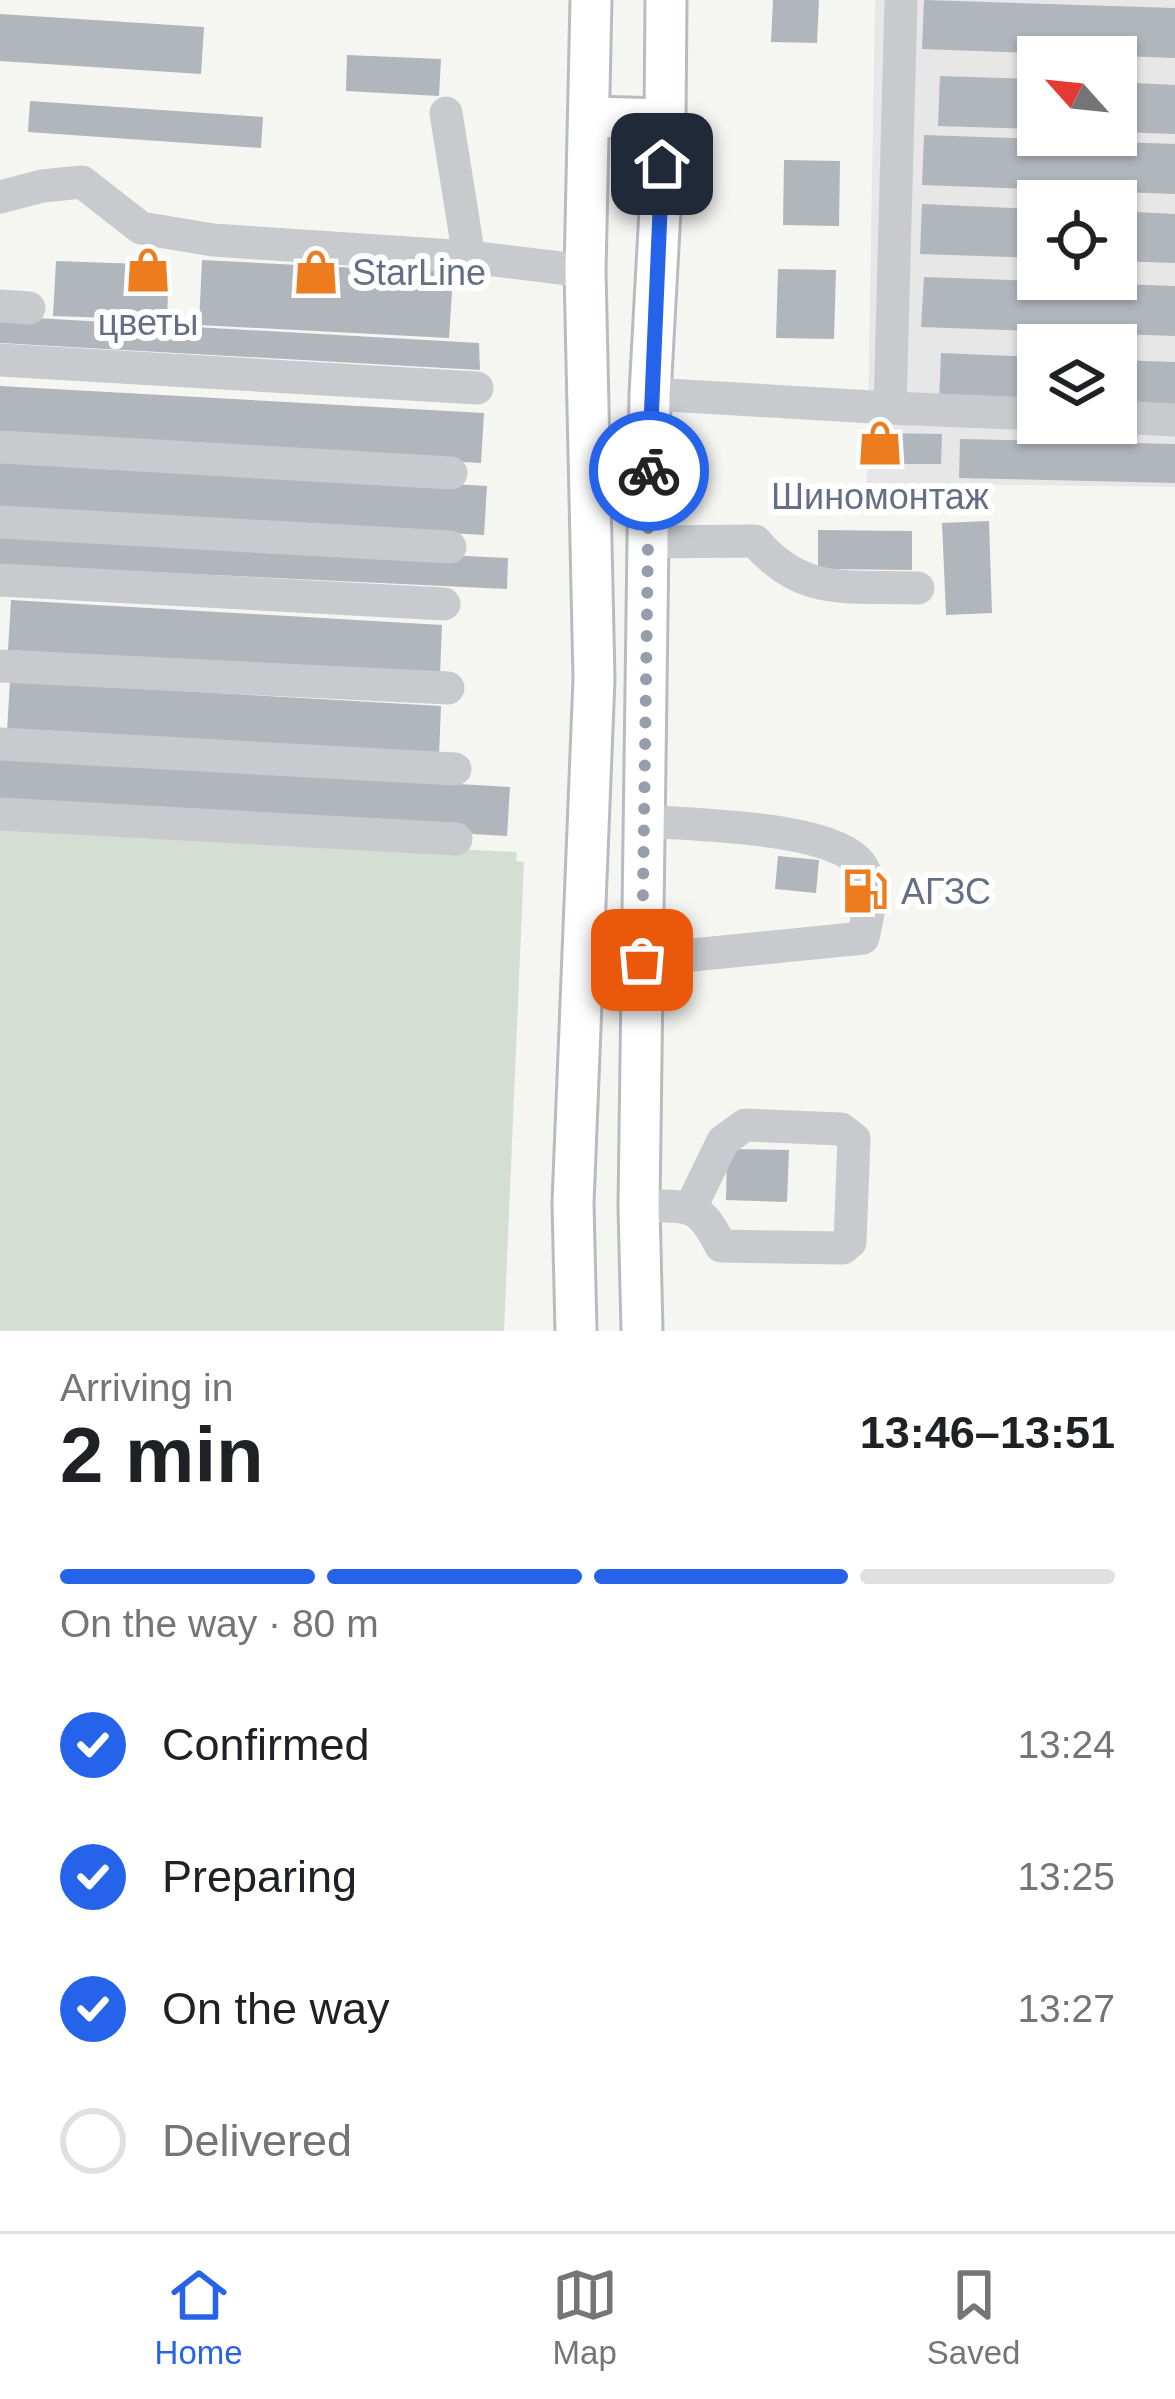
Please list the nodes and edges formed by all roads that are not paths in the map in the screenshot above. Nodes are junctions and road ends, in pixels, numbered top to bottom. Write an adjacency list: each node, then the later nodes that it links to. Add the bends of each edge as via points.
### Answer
1 (591, 0): 5 (main road)
2 (667, 0): 6 (main road)
3 (901, 0): 13 (lane)
4 (446, 113): 8 (lane)
5 (590, 117): 6 (main road); 9 (main road)
6 (664, 118): 12 (main road)
7 (0, 196): 8 (lane, via 82,182 141,228)
8 (470, 257): 9 (lane)
9 (585, 271): 33 (main road, via 594,679)
10 (0, 360): 11 (lane)
11 (477, 388)
12 (650, 394): 13 (lane); 20 (main road)
13 (890, 408): 14 (lane)
14 (1017, 413)
15 (1137, 418): 16 (lane)
16 (1175, 420)
17 (0, 447): 18 (lane)
18 (452, 472)
19 (0, 522): 21 (lane)
20 (649, 542): 23 (lane, via 755,541 776,566 805,582); 30 (main road)
21 (449, 547)
22 (0, 580): 24 (lane)
23 (918, 588)
24 (445, 604)
25 (0, 665): 26 (lane)
26 (448, 688)
27 (0, 744): 28 (lane)
28 (454, 769)
29 (0, 814): 31 (lane)
30 (645, 821): 32 (main road); 32 (lane, via 832,844 861,863 872,895 863,938)
31 (456, 839)
32 (642, 960): 34 (main road)
33 (573, 1203): 34 (main road); 36 (main road)
34 (639, 1206): 35 (lane); 37 (main road)
35 (692, 1208): 35 (lane, via 722,1246 843,1247 850,1242 854,1138 841,1129 745,1125 724,1141)
36 (576, 1331)
37 (642, 1331)

